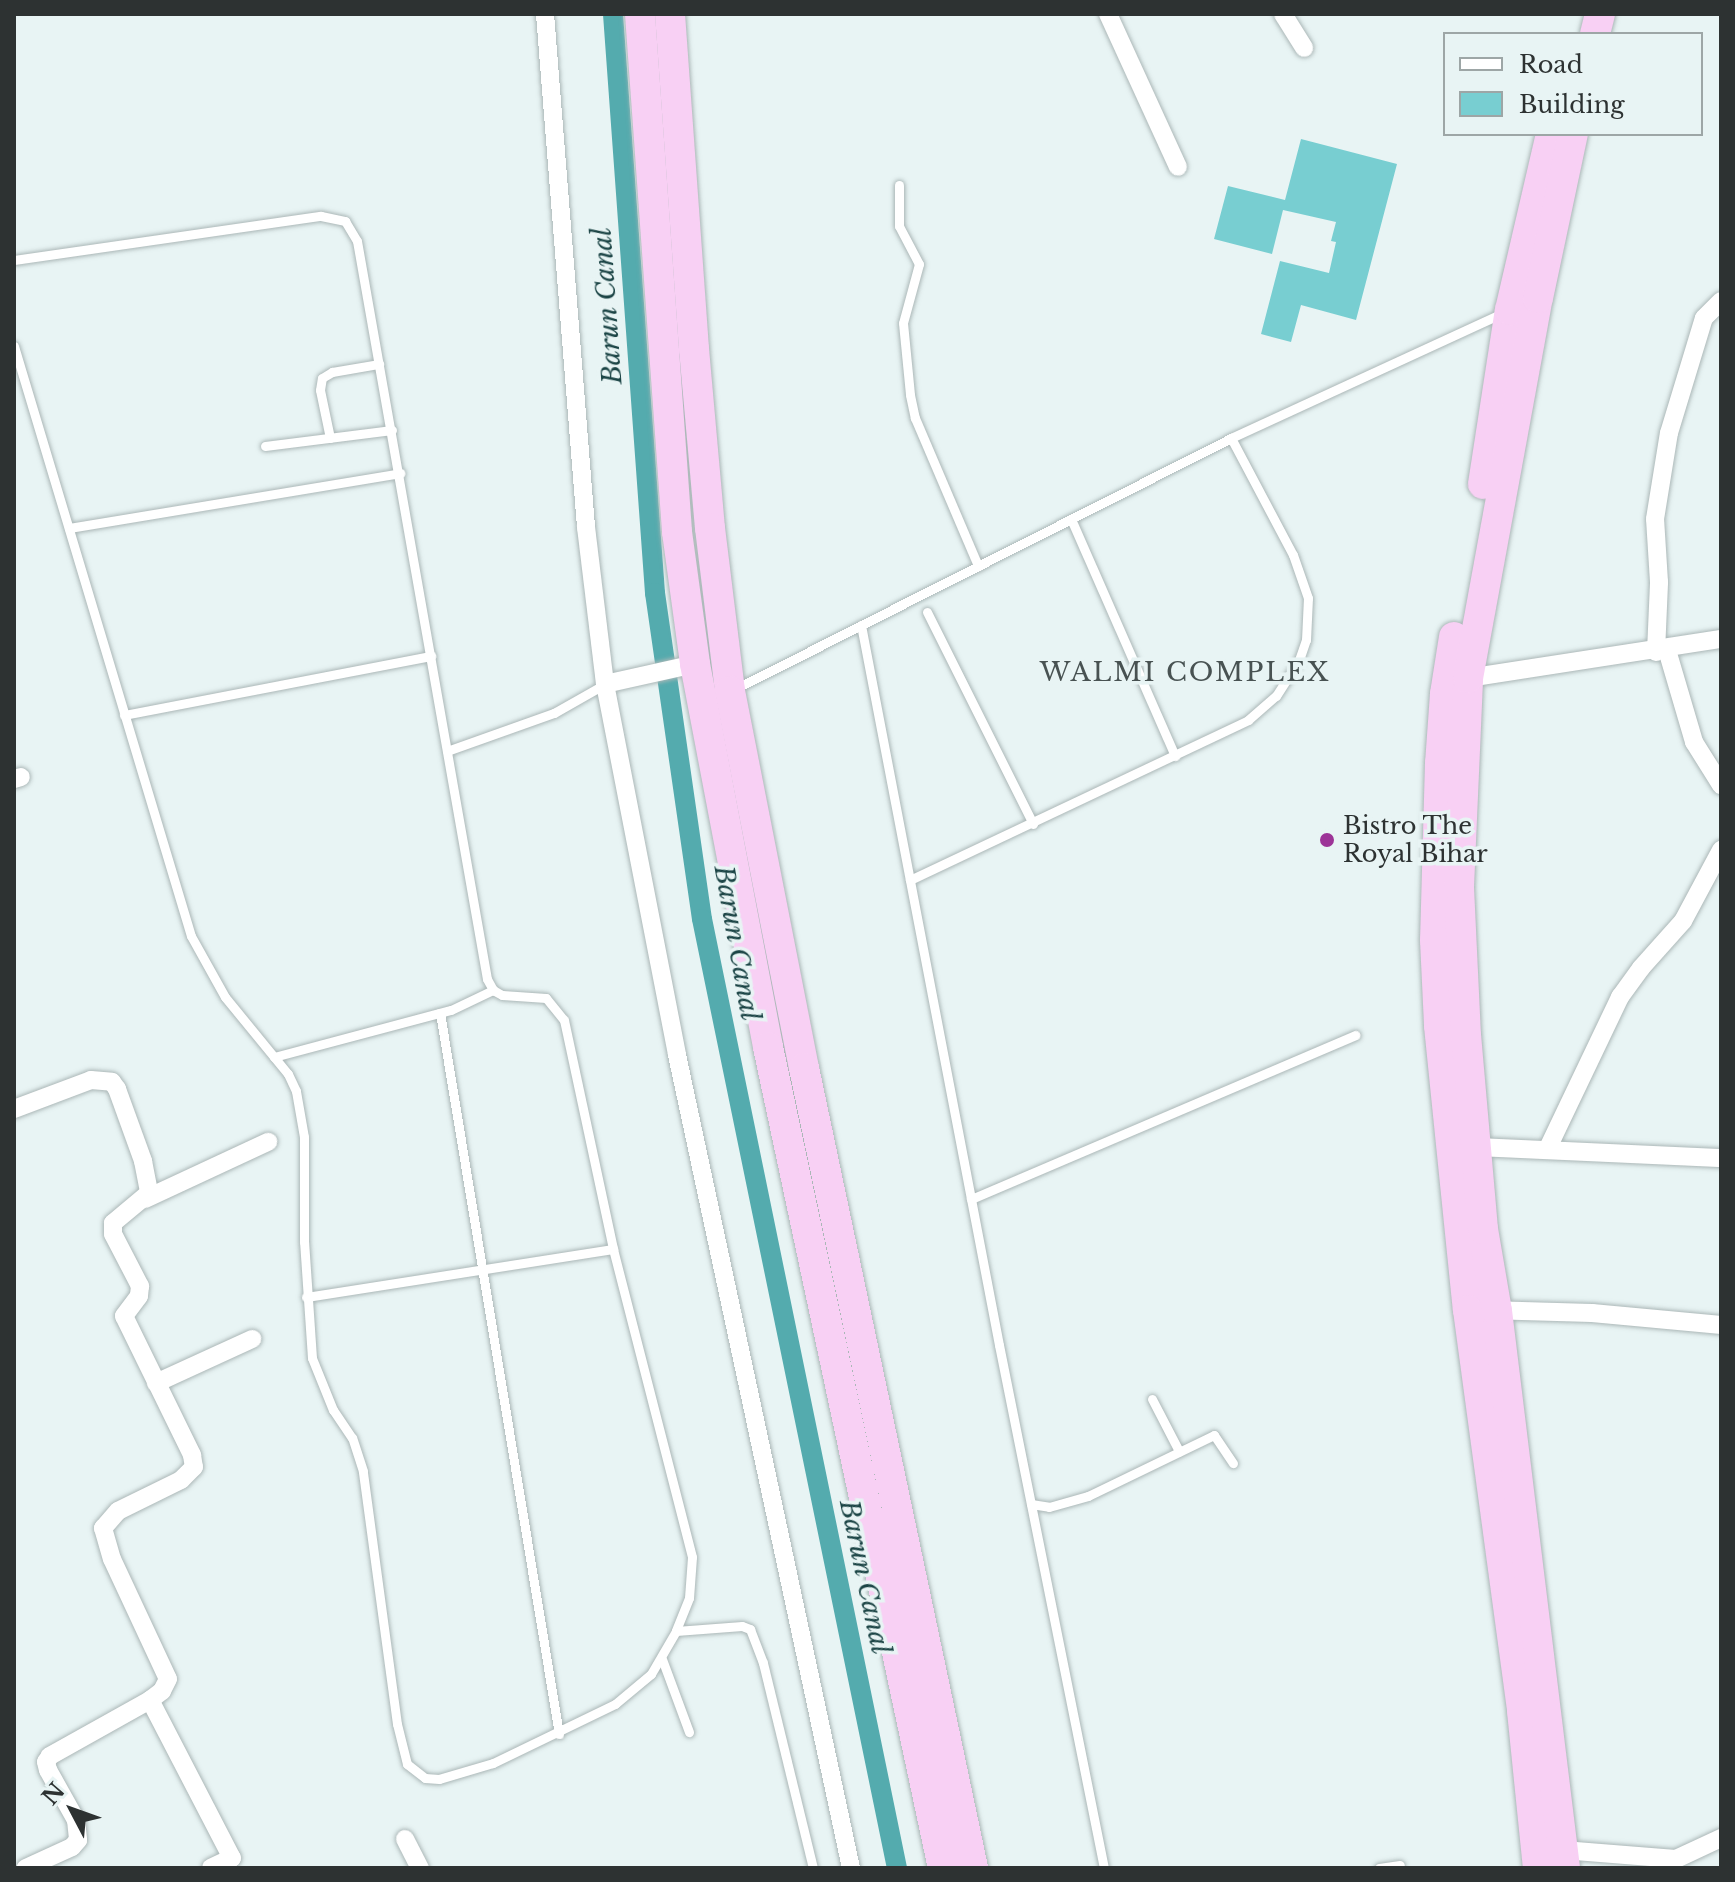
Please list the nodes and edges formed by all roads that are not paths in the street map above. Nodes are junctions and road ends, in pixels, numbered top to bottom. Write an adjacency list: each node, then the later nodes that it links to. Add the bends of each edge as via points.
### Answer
1 (545, 14): 32 (street, via 583,497)
2 (640, 14): 30 (highway)
3 (670, 14): 33 (highway, via 697,379)
4 (1108, 14): 9 (street)
5 (1283, 14): 6 (street)
6 (1304, 48)
7 (1551, 136): 14 (highway)
8 (1573, 136): 12 (highway)
9 (1178, 167)
10 (899, 185): 24 (lane, via 899,226 919,264 903,323 904,370 915,418)
11 (14, 260): 16 (lane, via 334,217 345,221 357,241)
12 (1538, 298): 14 (lane); 31 (highway)
13 (1721, 301): 28 (street, via 1704,318 1696,338 1667,447 1655,519)
14 (1510, 310): 19 (lane); 56 (highway, via 1445,694 1439,777 1439,1012)
15 (14, 346): 23 (lane)
16 (379, 364): 17 (lane); 18 (lane, via 332,372 320,380)
17 (392, 430): 18 (lane); 21 (lane)
18 (330, 438): 20 (lane)
19 (1231, 438): 22 (lane); 36 (lane, via 1303,579 1308,598 1306,640 1276,696 1248,720)
20 (265, 446)
21 (400, 473): 23 (lane); 29 (lane)
22 (1071, 519): 24 (lane); 36 (lane)
23 (69, 528): 34 (lane)
24 (978, 566): 26 (lane)
25 (927, 612): 38 (lane)
26 (861, 625): 33 (lane); 41 (lane)
27 (1721, 639): 28 (street)
28 (1662, 651): 31 (street); 37 (street, via 1694,742)
29 (431, 656): 34 (lane); 35 (lane)
30 (686, 666): 32 (street); 79 (highway)
31 (1468, 678): 48 (highway, via 1459,887)
32 (612, 681): 35 (lane, via 546,717); 78 (street, via 677,1055)
33 (730, 691): 80 (highway)
34 (124, 715): 45 (lane, via 199,956)
35 (447, 751): 42 (lane)
36 (1175, 756): 38 (lane)
37 (1721, 785)
38 (1033, 824): 41 (lane)
39 (1721, 850): 40 (street)
40 (1716, 869): 49 (street, via 1683,921 1620,997)
41 (910, 880): 52 (lane)
42 (493, 990): 43 (lane); 53 (lane, via 546,998 564,1020)
43 (440, 1013): 45 (lane); 54 (lane)
44 (1356, 1035): 52 (lane)
45 (274, 1057): 55 (lane, via 296,1091 304,1137)
46 (14, 1109): 51 (street, via 91,1080 112,1082 143,1161 149,1193)
47 (268, 1142): 51 (street)
48 (1475, 1147): 49 (street); 56 (highway, via 1483,1229)
49 (1547, 1150): 50 (street)
50 (1721, 1158)
51 (145, 1199): 59 (street, via 119,1215 113,1234 140,1286 124,1316)
52 (971, 1199): 63 (lane)
53 (613, 1249): 54 (lane); 64 (lane, via 692,1557 689,1598)
54 (484, 1270): 55 (lane); 68 (lane)
55 (306, 1297): 68 (lane, via 316,1371 352,1438 363,1471 407,1764 425,1778 439,1779)
56 (1482, 1310): 57 (street); 71 (highway); 83 (highway)
57 (1721, 1325)
58 (252, 1339): 59 (street)
59 (156, 1383): 66 (street, via 194,1467 181,1480 118,1511 103,1528 168,1679)
60 (1152, 1399): 61 (lane)
61 (1179, 1451): 62 (lane, via 1214,1435); 63 (lane, via 1088,1496 1049,1507)
62 (1233, 1463)
63 (1031, 1504): 81 (lane)
64 (676, 1631): 65 (lane); 77 (lane, via 750,1629)
65 (662, 1659): 67 (lane); 68 (lane, via 615,1704)
66 (150, 1700): 72 (street, via 58,1749 46,1762 80,1831); 75 (street, via 232,1858)
67 (689, 1732)
68 (559, 1734)
69 (1721, 1838): 71 (street, via 1676,1859)
70 (405, 1839): 76 (street)
71 (1564, 1859)
72 (63, 1861): 74 (street)
73 (1400, 1865): 82 (lane)
74 (26, 1868)
75 (211, 1868)
76 (420, 1868)
77 (813, 1868)
78 (851, 1868)
79 (943, 1868)
80 (973, 1868)
81 (1104, 1868)
82 (1379, 1868)
83 (1538, 1868)

